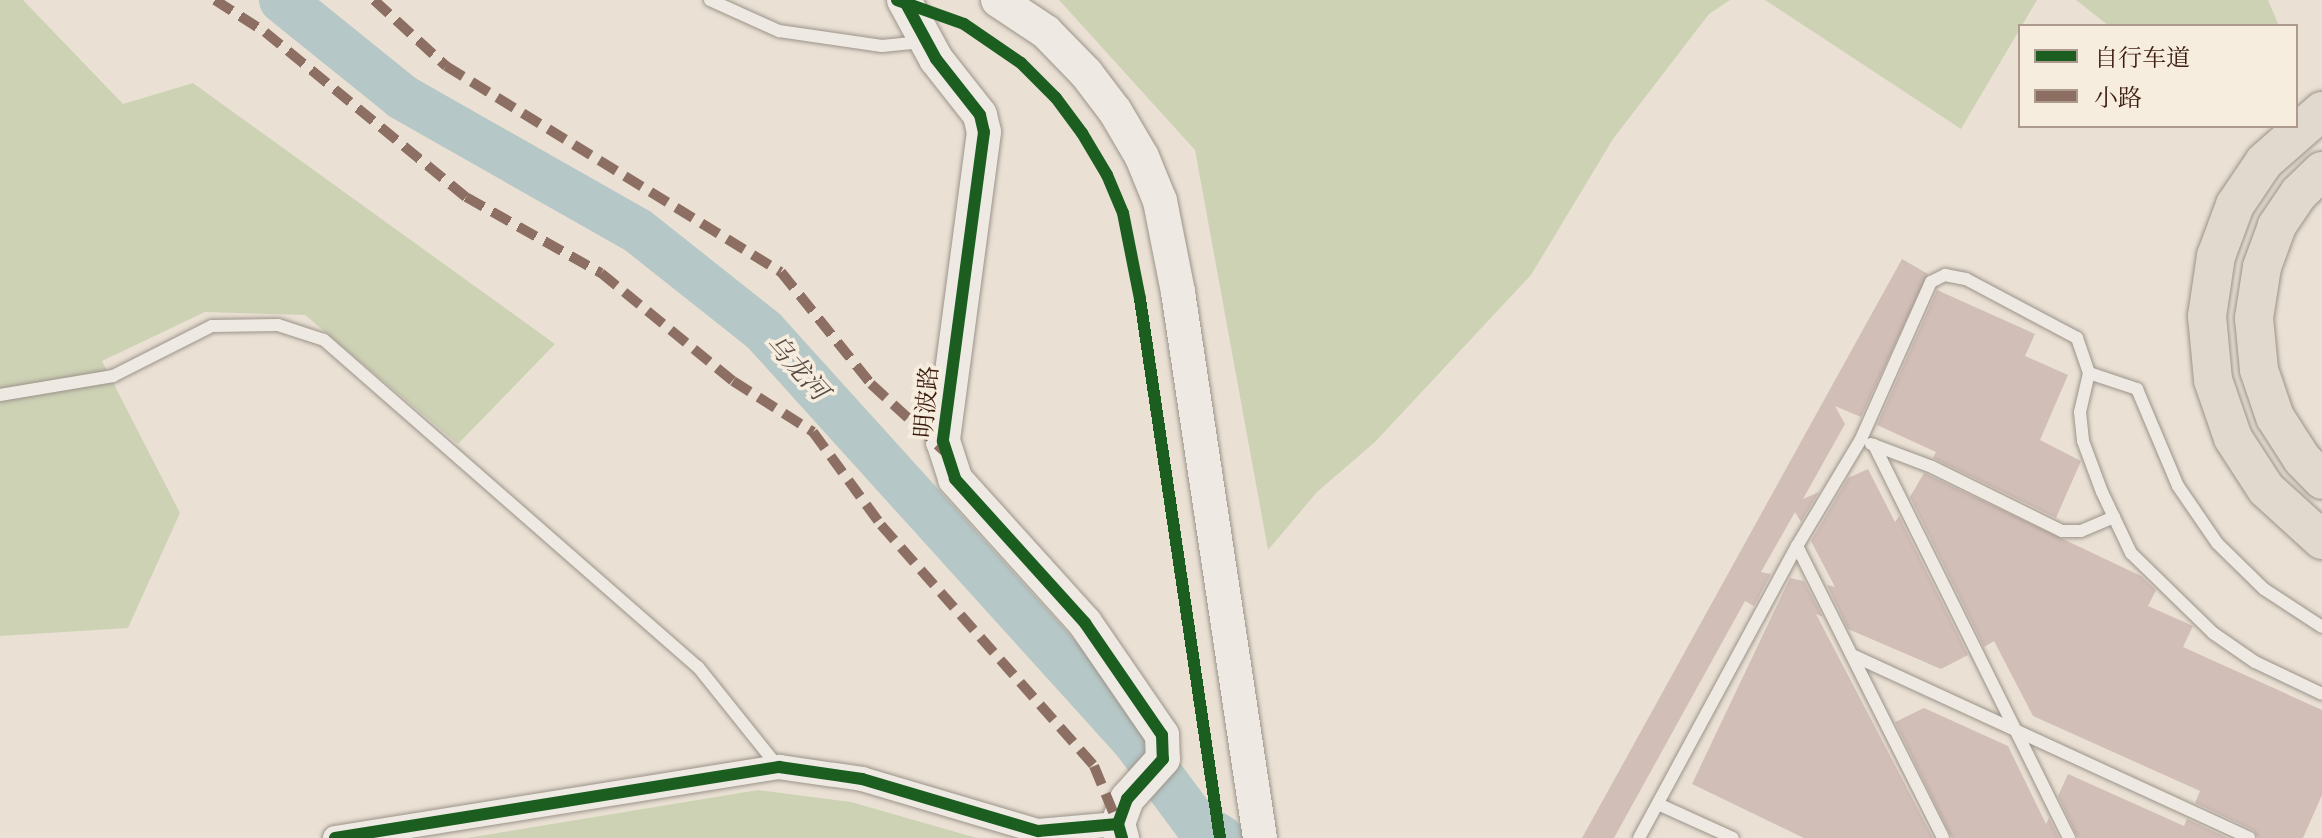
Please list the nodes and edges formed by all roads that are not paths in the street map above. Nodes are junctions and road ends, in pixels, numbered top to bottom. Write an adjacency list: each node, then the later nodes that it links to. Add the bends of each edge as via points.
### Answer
1 (710, 0): 4 (lane, via 779,31 882,46)
2 (904, 0): 4 (street, 明波路)
3 (998, 0): 22 (street, via 1046,32 1086,73 1142,157 1160,201)
4 (925, 42): 21 (street, 明波路, via 980,115 984,132 943,441 955,479 1085,623 1162,735 1163,759)
5 (2322, 111): 13 (main road, via 2264,162 2235,205 2216,256 2207,316 2213,380 2233,438 2266,489)
6 (2322, 171): 11 (main road, via 2277,226 2262,267 2254,318 2259,370 2275,417)
7 (2089, 373): 9 (lane, via 2077,338 1966,279 1945,275 1931,282); 12 (lane, via 2080,412 2083,441); 15 (lane, via 2137,389 2178,486 2217,543 2264,589)
8 (0, 395): 19 (lane, via 113,376 212,326 278,325 324,340 698,667)
9 (1861, 439): 10 (lane); 14 (lane)
10 (1874, 445): 12 (lane, via 1932,467 2062,531 2081,531); 18 (lane)
11 (2322, 480)
12 (2114, 517): 17 (lane, via 2131,553 2213,633 2255,662)
13 (2322, 540)
14 (1797, 546): 16 (lane); 20 (lane)
15 (2322, 627)
16 (1852, 655): 18 (lane); 26 (lane)
17 (2322, 694)
18 (2018, 731): 27 (lane); 28 (lane)
19 (779, 767): 21 (street, via 862,779 1038,831); 23 (street)
20 (1658, 804): 24 (lane); 25 (lane)
21 (1122, 820)
22 (1264, 835)
23 (335, 838)
24 (1639, 838)
25 (1733, 838)
26 (1943, 838)
27 (2069, 838)
28 (2249, 838)

